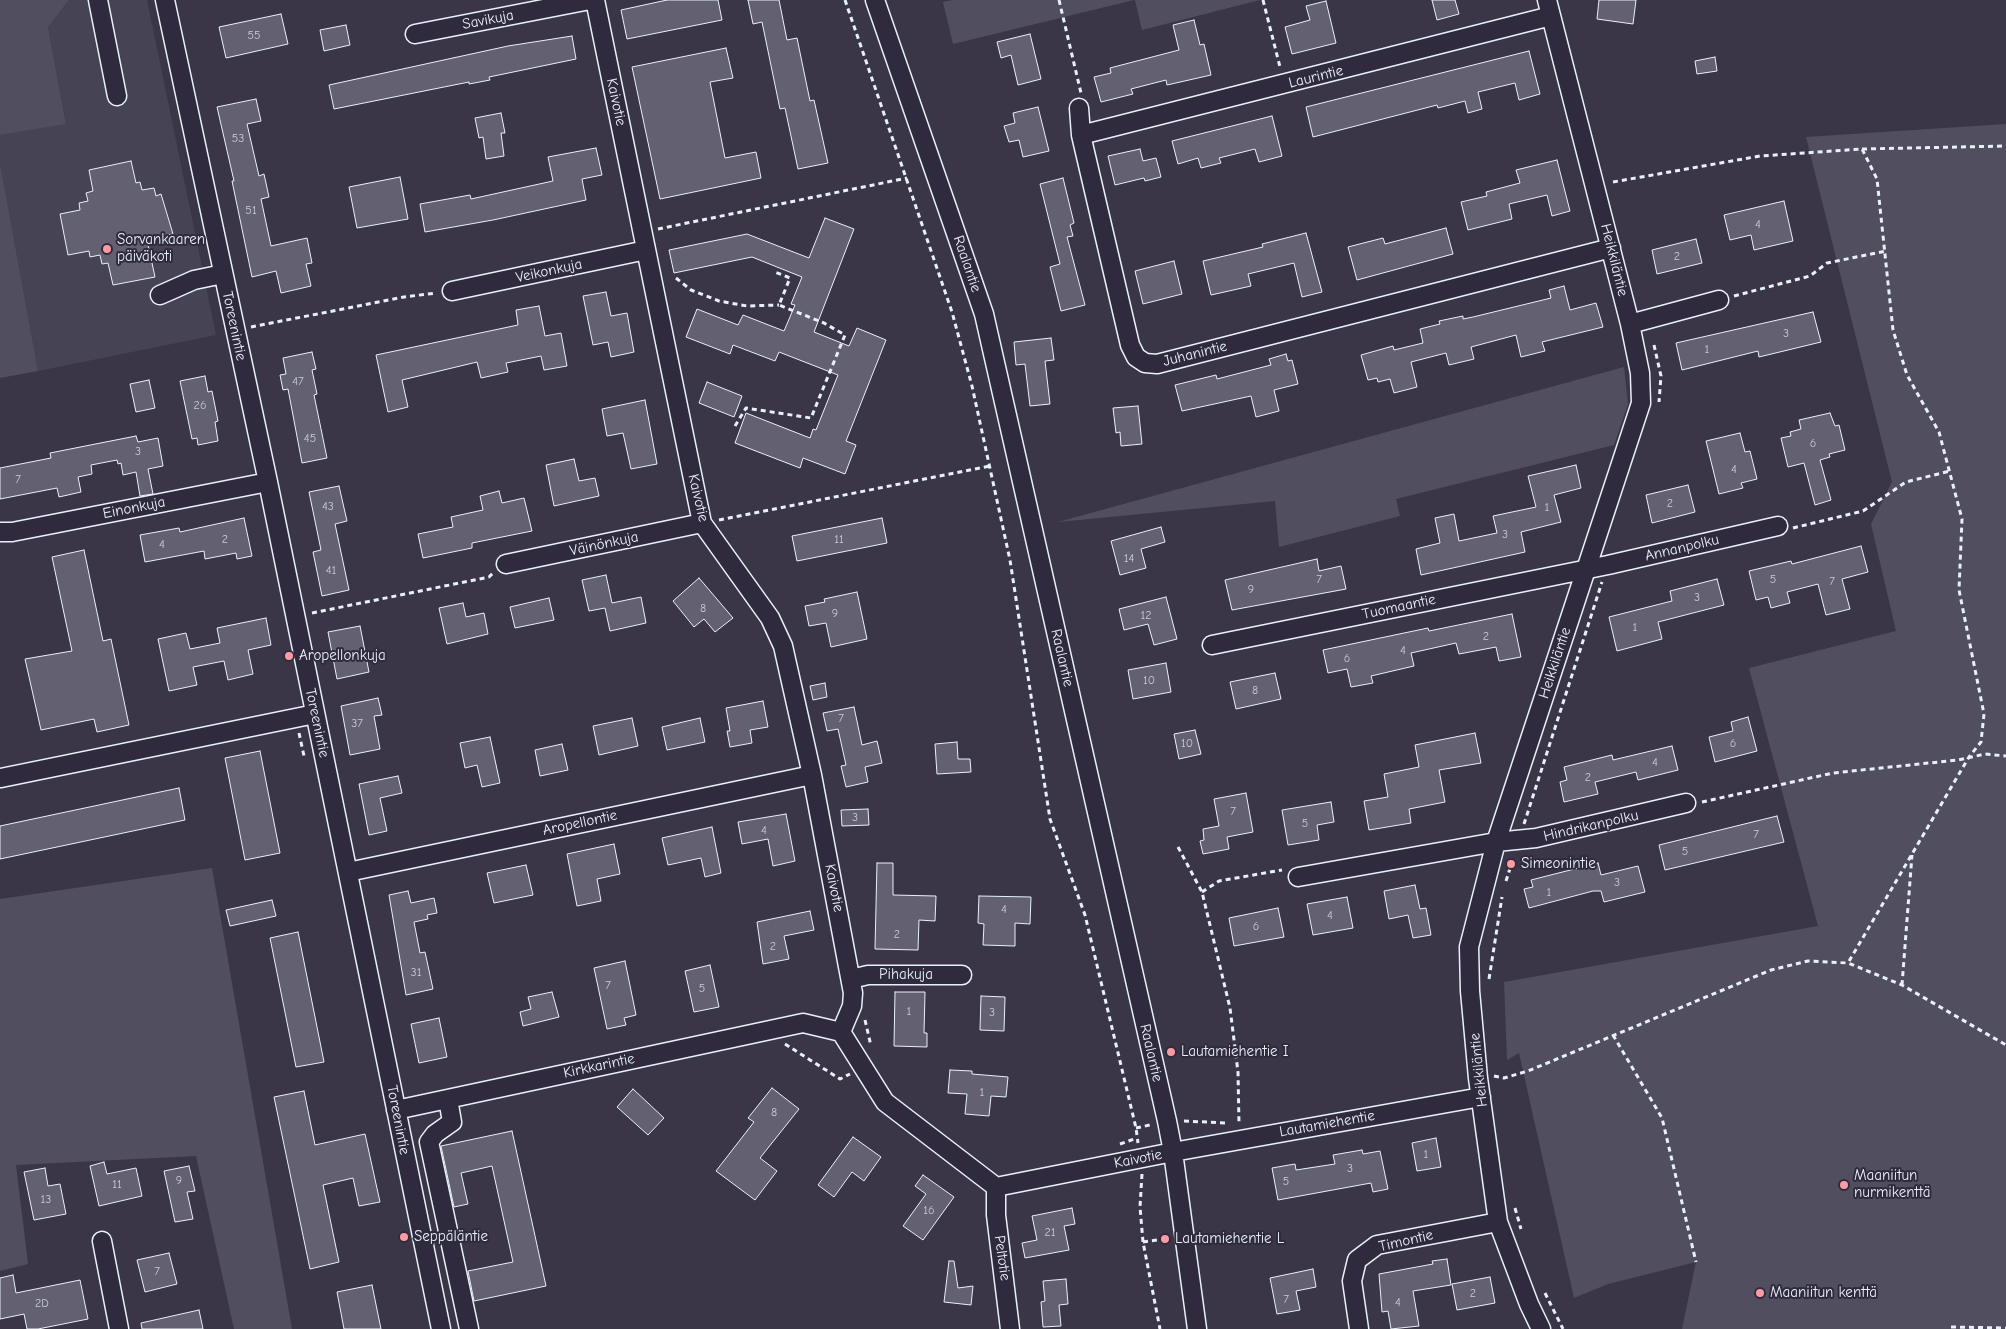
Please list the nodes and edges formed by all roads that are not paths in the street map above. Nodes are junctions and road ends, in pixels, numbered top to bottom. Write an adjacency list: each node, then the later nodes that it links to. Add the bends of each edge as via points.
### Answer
1 (98, 0): 8 (street)
2 (165, 0): 13 (street, Toreenintie)
3 (590, 0): 7 (street, Savikuja)
4 (595, 0): 12 (street, Kaivotie)
5 (875, 0): 38 (street, Raalantie, via 984,314)
6 (1549, 8): 10 (street, Laurintie, via 1284,85); 11 (street, Heikkiläntie)
7 (415, 34)
8 (117, 96)
9 (1079, 108): 10 (street, Juhanintie)
10 (1081, 135): 11 (street, Juhanintie, via 1130,345 1136,356 1146,363 1157,364)
11 (1610, 248): 17 (street, Heikkiläntie)
12 (646, 250): 14 (street, Veikonkuja); 19 (street, Kaivotie)
13 (223, 274): 15 (street, via 194,280); 18 (street, Toreenintie)
14 (452, 291)
15 (160, 295)
16 (1719, 300): 17 (street)
17 (1630, 324): 23 (street, Heikkiläntie, via 1640,372 1641,403)
18 (268, 482): 21 (street, Einonkuja); 25 (street, Toreenintie)
19 (702, 524): 22 (street, Väinönkuja); 26 (street, Kaivotie, via 770,618 783,646)
20 (1778, 526): 23 (street, Annanpolku)
21 (6, 532)
22 (506, 564)
23 (1586, 568): 24 (street, Tuomaantie); 29 (street, Heikkiläntie)
24 (1212, 645)
25 (314, 714): 27 (street); 30 (street, Toreenintie)
26 (812, 775): 30 (street, Aropellontie); 33 (street, Kaivotie)
27 (1, 778)
28 (1686, 804): 29 (street, Hindrikanpolku, via 1536,838)
29 (1496, 842): 31 (street); 35 (street, Heikkiläntie, via 1469,947 1470,991)
30 (348, 872): 37 (street, Toreenintie)
31 (1298, 877)
32 (962, 975): 33 (street, Pihakuja, via 868,975)
33 (851, 979): 34 (street, Kaivotie, via 852,1006)
34 (841, 1032): 36 (street, Kirkkarintie, via 803,1023); 39 (street, via 885,1102)
35 (1481, 1097): 38 (street, Lautamiehentie); 40 (street, Heikkiläntie)
36 (448, 1099): 37 (street, Kirkkarintie); 44 (street, via 452,1122 434,1134 429,1142)
37 (396, 1110): 43 (street, Toreenintie)
38 (1173, 1152): 39 (street, Kaivotie); 46 (street, Raalantie)
39 (996, 1187): 45 (street, Peltotie, via 996,1214)
40 (1498, 1222): 47 (street, Timontie, via 1377,1245 1358,1260 1352,1281); 48 (street, Heikkiläntie, via 1528,1304)
41 (102, 1241): 42 (street)
42 (119, 1329)
43 (441, 1329)
44 (469, 1329)
45 (1010, 1329)
46 (1197, 1329)
47 (1359, 1329)
48 (1541, 1329)

